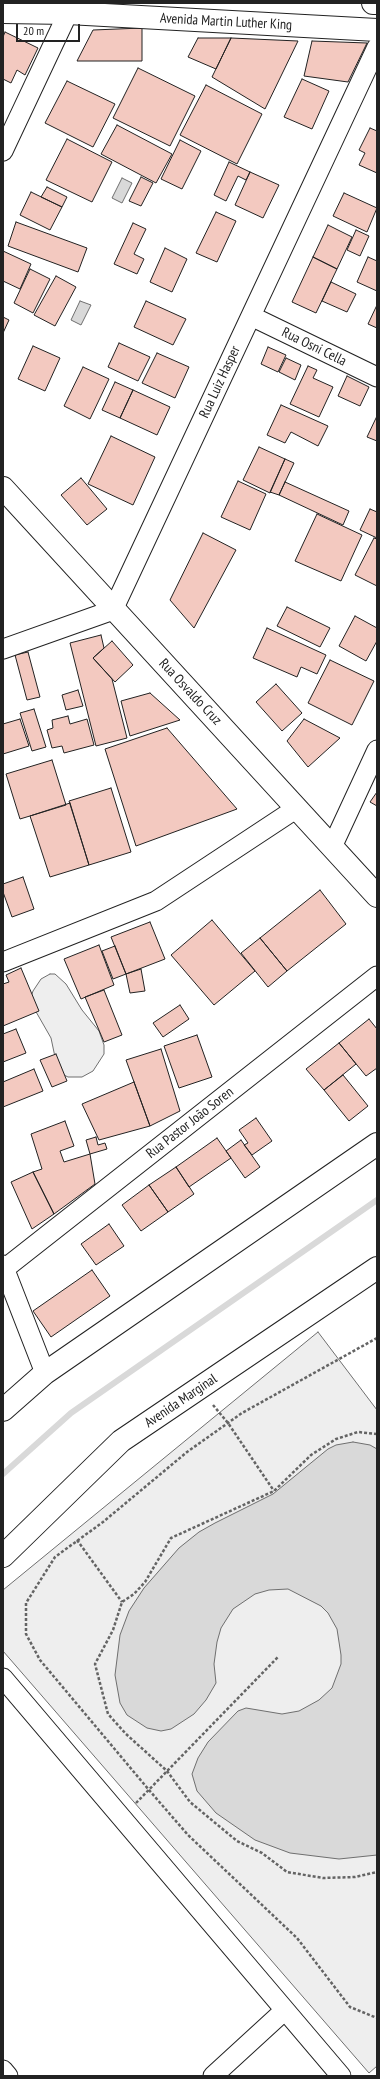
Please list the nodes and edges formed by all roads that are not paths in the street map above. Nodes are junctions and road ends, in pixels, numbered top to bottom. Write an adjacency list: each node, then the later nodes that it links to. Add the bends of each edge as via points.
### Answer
1 (373, 3): 2 (main road)
2 (377, 3)
3 (69, 8): 4 (main road, Avenida Martin Luther King); 5 (main road, Avenida Martin Luther King); 7 (street)
4 (3, 12)
5 (377, 30)
6 (377, 47): 8 (street, Rua Luiz Hasper)
7 (3, 151)
8 (251, 316): 9 (street, Rua Osni Cella); 11 (street, Rua Luiz Hasper)
9 (377, 377)
10 (3, 488): 11 (main road, Rua Osvaldo Cruz)
11 (113, 610): 12 (street); 14 (main road, Rua Osvaldo Cruz)
12 (3, 649)
13 (377, 750): 15 (street)
14 (297, 808): 15 (main road, Rua Osvaldo Cruz); 17 (street, via 156,901)
15 (332, 847): 16 (main road, Rua Osvaldo Cruz)
16 (377, 896)
17 (3, 962)
18 (377, 976): 20 (street, Rua Pastor João Soren)
19 (377, 1144): 22 (main road)
20 (3, 1268): 22 (street)
21 (377, 1268): 24 (main road, Avenida Marginal, via 121,1441)
22 (44, 1374): 23 (main road)
23 (3, 1410)
24 (3, 1556)
25 (3, 1678): 26 (street)
26 (285, 2010): 29 (street); 30 (street)
27 (3, 2070): 28 (street)
28 (8, 2076)
29 (213, 2076)
30 (341, 2076)

